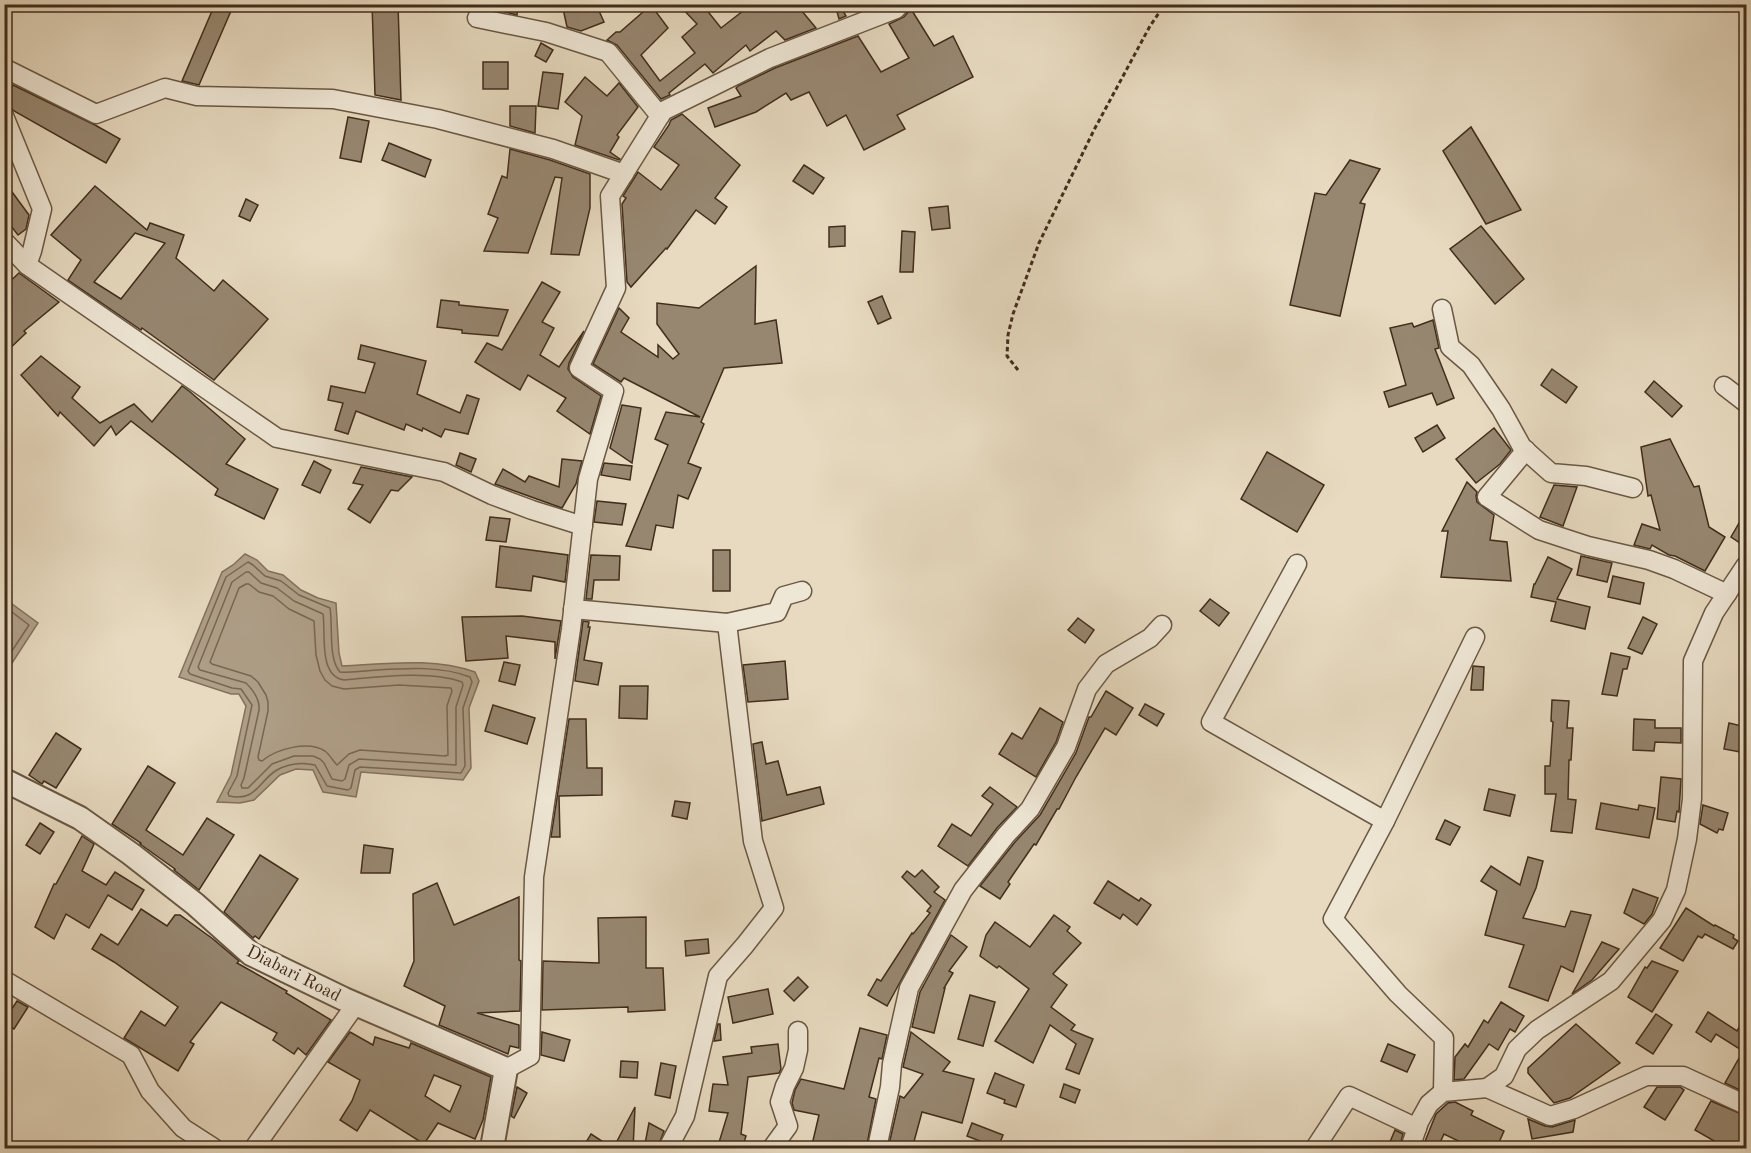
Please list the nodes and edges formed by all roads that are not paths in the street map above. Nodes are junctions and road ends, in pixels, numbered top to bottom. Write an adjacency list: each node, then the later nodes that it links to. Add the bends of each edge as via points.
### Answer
1 (901, 4): 5 (street, via 770,58 663,111)
2 (477, 18): 5 (street, via 546,32 608,52)
3 (4, 68): 6 (street, via 96,114 165,88 198,96 333,99 438,119 553,149)
4 (4, 116): 8 (street, via 42,209)
5 (660, 116): 6 (street)
6 (624, 174): 14 (street, via 610,196 616,288 579,368 614,391 588,479)
7 (4, 241): 8 (street)
8 (27, 265): 14 (street, via 277,438 444,472 492,495)
9 (1442, 309): 12 (street, via 1450,346 1471,365)
10 (1724, 386): 11 (street)
11 (1746, 403)
12 (1526, 450): 13 (street, via 1551,473 1586,476); 18 (street, via 1487,497 1539,530 1650,560)
13 (1633, 488)
14 (583, 526): 19 (street)
15 (1297, 564): 24 (street, via 1211,722)
16 (1746, 565): 18 (street)
17 (802, 591): 20 (street, via 784,596 777,612)
18 (1727, 594): 29 (street, via 1693,661 1692,799 1676,890 1662,920 1611,981 1537,1030 1517,1049 1504,1076)
19 (573, 609): 20 (street); 28 (street, via 534,877 530,1056)
20 (727, 623): 36 (street, via 753,841 774,908 718,976 685,1116)
21 (1162, 625): 38 (street, via 1150,638 1106,664 1087,689 1066,747 1030,809 963,890 909,987)
22 (1475, 637): 24 (street)
23 (4, 780): 26 (street, Diabari Road, via 80,818 195,904 251,954)
24 (1385, 821): 30 (street, via 1333,919 1398,994 1444,1038)
25 (4, 980): 33 (street, via 131,1055 156,1098 183,1128)
26 (356, 1004): 28 (street, Diabari Road); 34 (street)
27 (798, 1031): 37 (street, via 794,1068 780,1101 788,1126)
28 (506, 1069): 35 (street)
29 (1487, 1088): 30 (street); 31 (street, via 1550,1116 1646,1076 1683,1076)
30 (1443, 1092): 32 (street, via 1429,1104)
31 (1746, 1105)
32 (1418, 1128): 39 (street, via 1349,1096); 40 (street)
33 (214, 1149)
34 (254, 1149)
35 (492, 1149)
36 (668, 1149)
37 (772, 1149)
38 (877, 1149)
39 (1316, 1149)
40 (1410, 1149)

